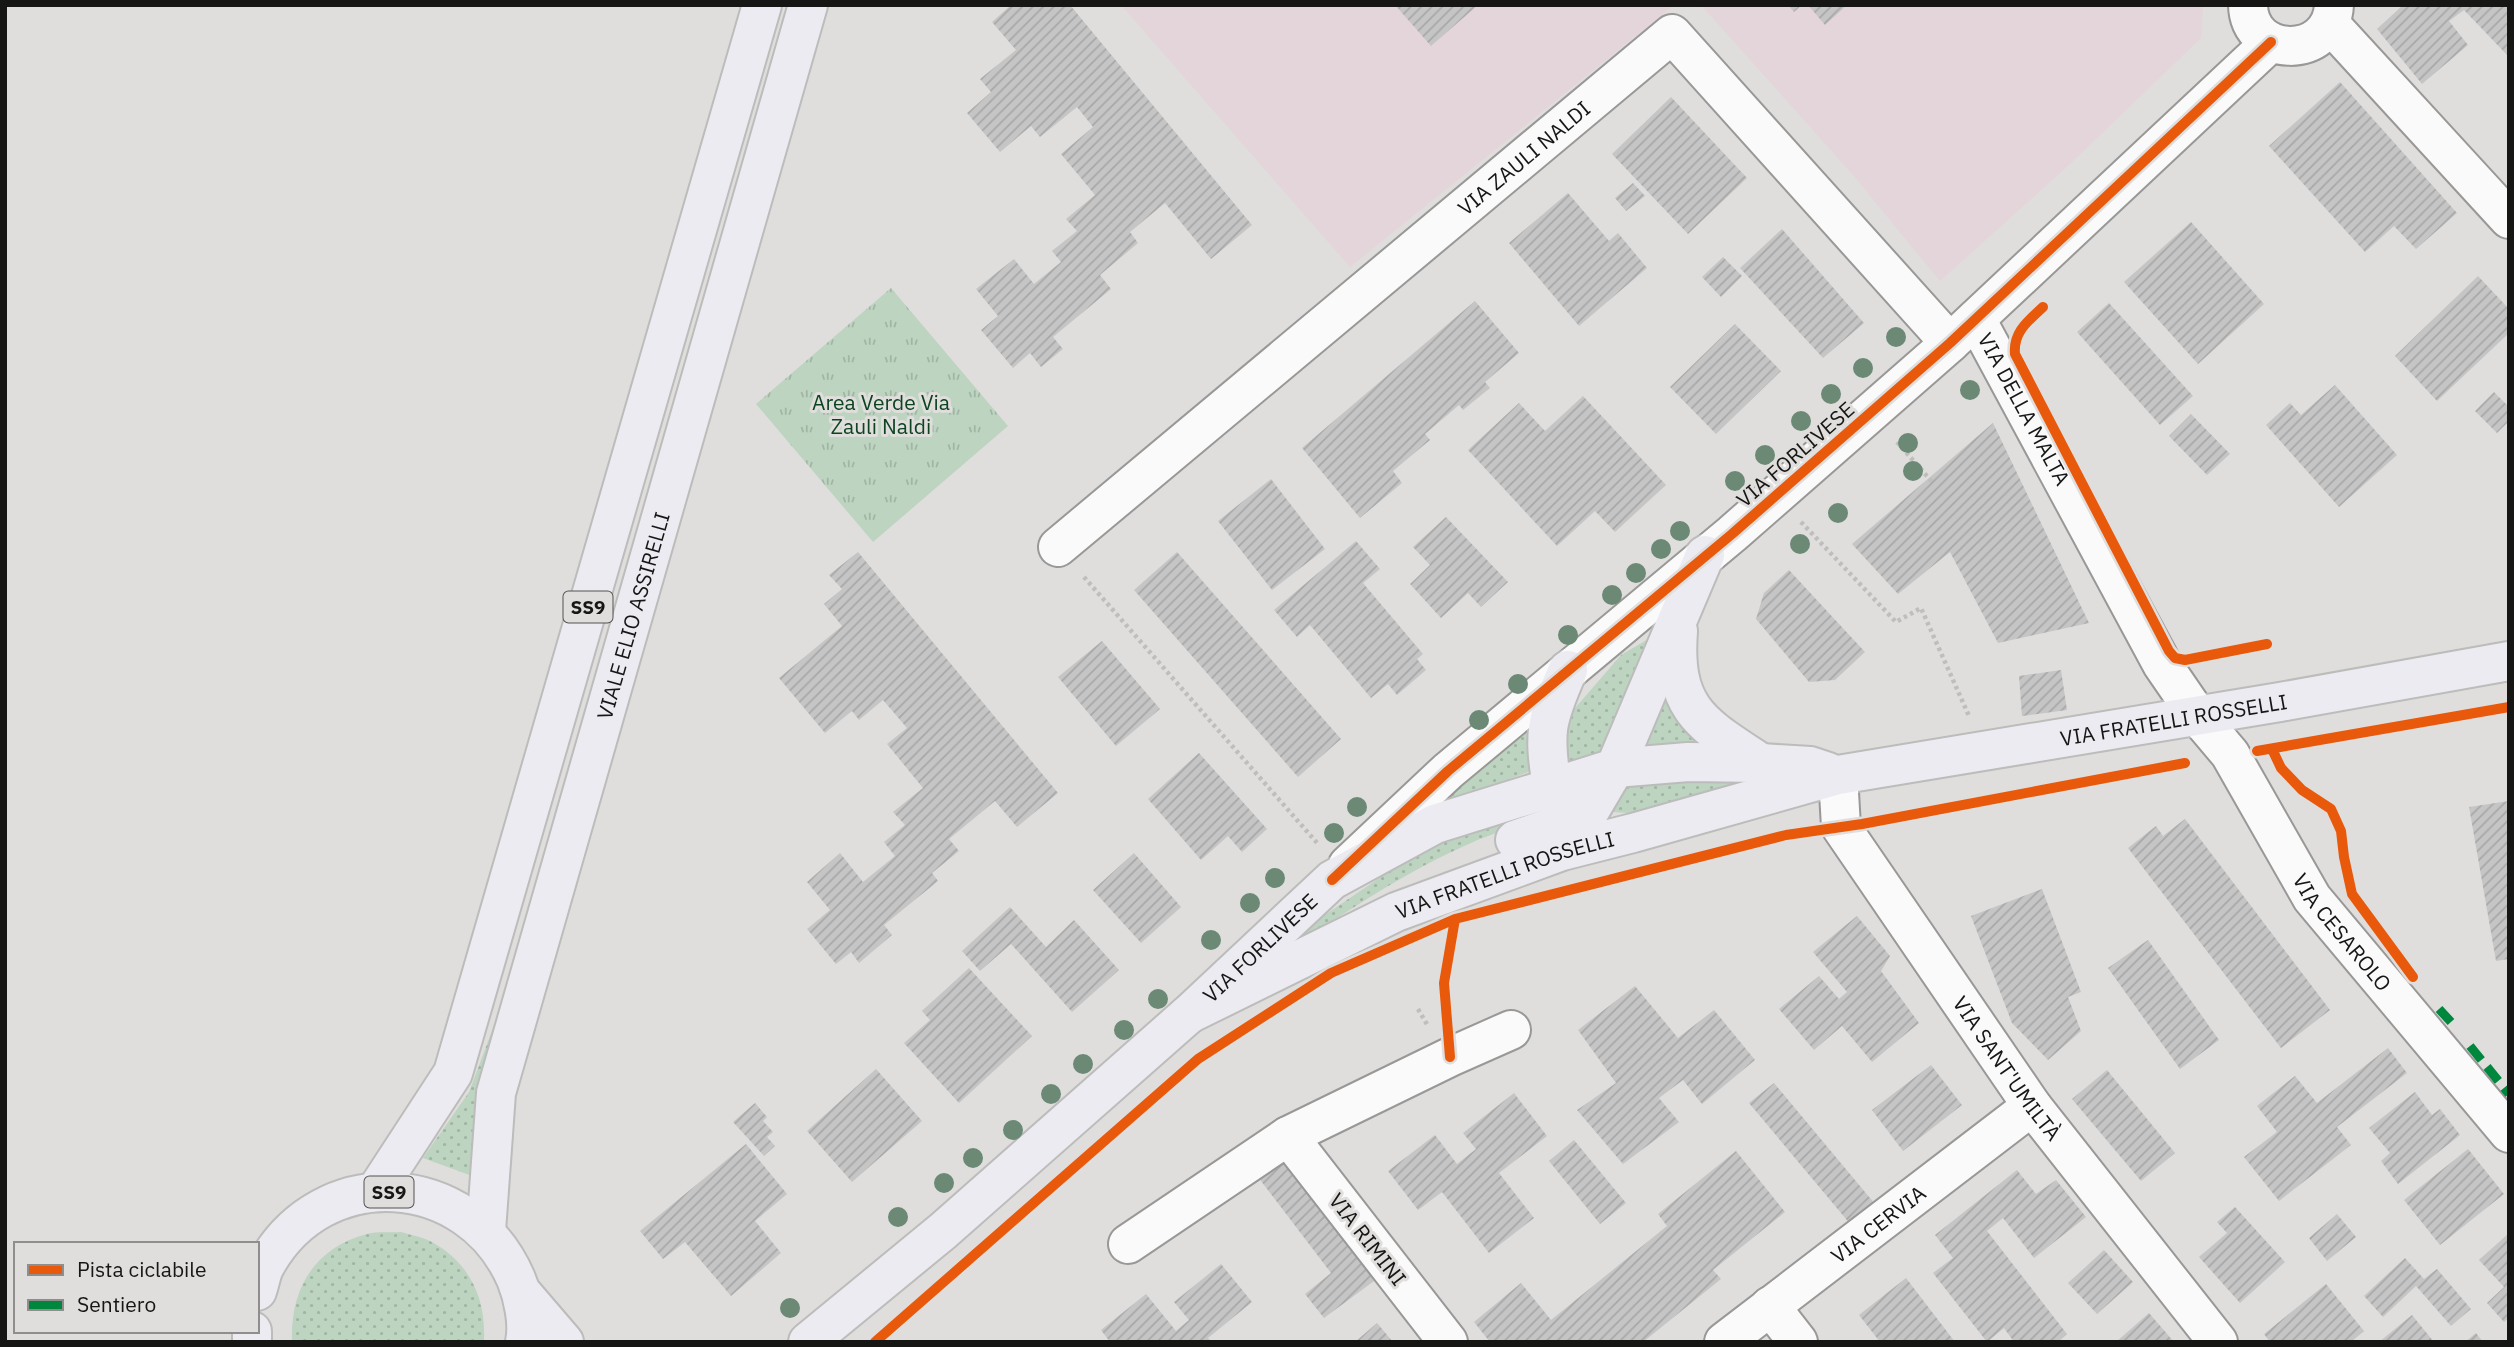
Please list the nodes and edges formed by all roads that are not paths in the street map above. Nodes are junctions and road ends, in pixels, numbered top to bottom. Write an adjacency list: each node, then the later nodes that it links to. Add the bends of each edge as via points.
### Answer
1 (762, 5): 27 (main road, SS9, via 453,1073)
2 (808, 5): 28 (main road, VIALE ELIO ASSIRELLI / SS9, via 496,1093)
3 (2248, 5): 5 (street, via 2253,24)
4 (2334, 11): 5 (street, via 2321,35 2310,43 2284,47); 6 (street)
5 (2271, 42): 7 (street, VIA FORLIVESE)
6 (2509, 219)
7 (1963, 331): 8 (street, VIA ZAULI NALDI, via 1672,34); 9 (street, VIA FORLIVESE); 13 (street, VIA DELLA MALTA)
8 (1058, 547)
9 (1705, 555): 10 (main road); 12 (street, VIA FORLIVESE)
10 (1679, 617): 14 (main road, via 1676,655 1680,685 1694,712 1715,733); 15 (main road)
11 (2509, 661): 13 (main road, VIA FRATELLI ROSSELLI)
12 (1569, 670): 17 (main road, via 1546,728); 20 (street, VIA FORLIVESE, via 1448,771)
13 (2197, 715): 16 (main road, VIA FRATELLI ROSSELLI); 25 (street, VIA CESAROLO, via 2230,754 2312,898)
14 (1762, 763): 15 (main road, VIA FRATELLI ROSSELLI); 16 (main road, VIA FRATELLI ROSSELLI, via 1810,766)
15 (1615, 768): 17 (main road, VIA FRATELLI ROSSELLI); 18 (main road)
16 (1839, 775): 19 (main road, VIA FRATELLI ROSSELLI); 24 (street, VIA SANT'UMILTÀ, via 1841,827)
17 (1552, 786): 18 (main road); 20 (main road, VIA FRATELLI ROSSELLI)
18 (1588, 814): 19 (main road); 21 (main road, via 1441,868)
19 (1633, 833): 21 (main road, VIA FRATELLI ROSSELLI, via 1562,851)
20 (1326, 863): 22 (main road, VIA FORLIVESE)
21 (1396, 912): 22 (main road, VIA FRATELLI ROSSELLI)
22 (1189, 1014): 35 (main road, VIA FORLIVESE, via 943,1231)
23 (1511, 1030): 26 (street)
24 (2032, 1106): 32 (street, VIA CERVIA); 39 (street, VIA SANT'UMILTÀ)
25 (2509, 1133)
26 (1288, 1136): 29 (street); 36 (street, VIA RIMINI)
27 (376, 1191): 28 (main road, SS9, via 416,1194 454,1207); 30 (main road, SS9, via 331,1203 293,1230 265,1267)
28 (486, 1231): 31 (main road, SS9, via 508,1260)
29 (1128, 1244)
30 (259, 1286)
31 (522, 1293): 33 (main road, SS9); 34 (main road)
32 (1770, 1306): 37 (street, VIA CERVIA); 38 (street)
33 (525, 1342)
34 (564, 1342)
35 (808, 1342)
36 (1448, 1342)
37 (1724, 1342)
38 (1798, 1342)
39 (2218, 1342)

